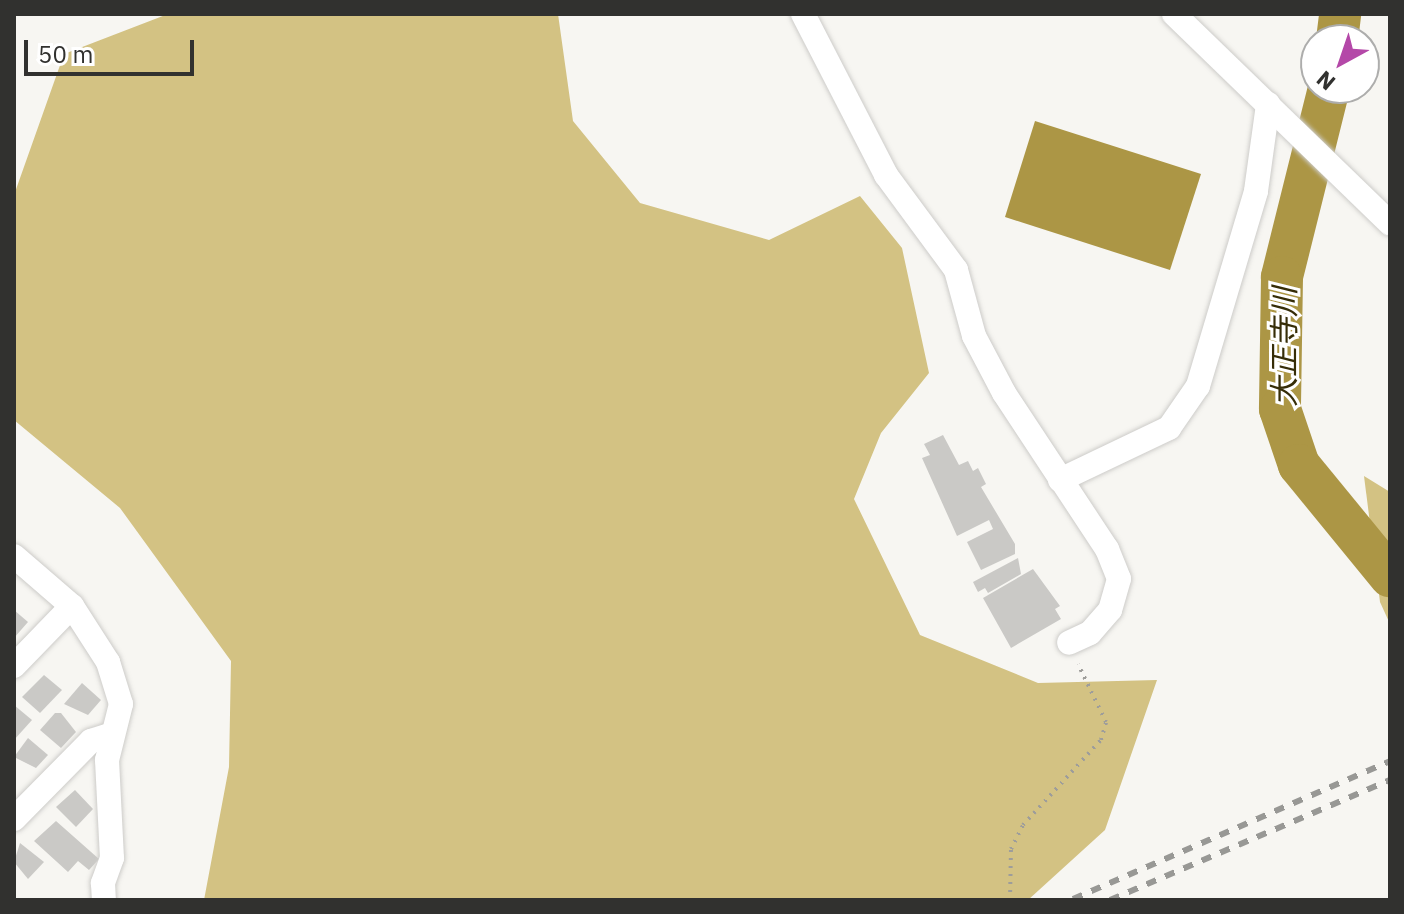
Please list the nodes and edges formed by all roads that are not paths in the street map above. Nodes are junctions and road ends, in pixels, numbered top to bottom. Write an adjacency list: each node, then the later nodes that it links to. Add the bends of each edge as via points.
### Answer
1 (803, 14): 5 (street, via 886,175 956,270 974,336)
2 (1174, 14): 3 (street)
3 (1268, 104): 4 (street); 5 (street, via 1256,191 1198,386 1169,428)
4 (1390, 223)
5 (1060, 480): 8 (street, via 1107,549 1119,579 1110,610 1090,633)
6 (14, 556): 7 (street)
7 (72, 606): 9 (street); 10 (street, via 108,662 121,704)
8 (1069, 643)
9 (14, 666)
10 (109, 735): 11 (street, via 91,741); 12 (street, via 112,858)
11 (14, 819)
12 (98, 894)

